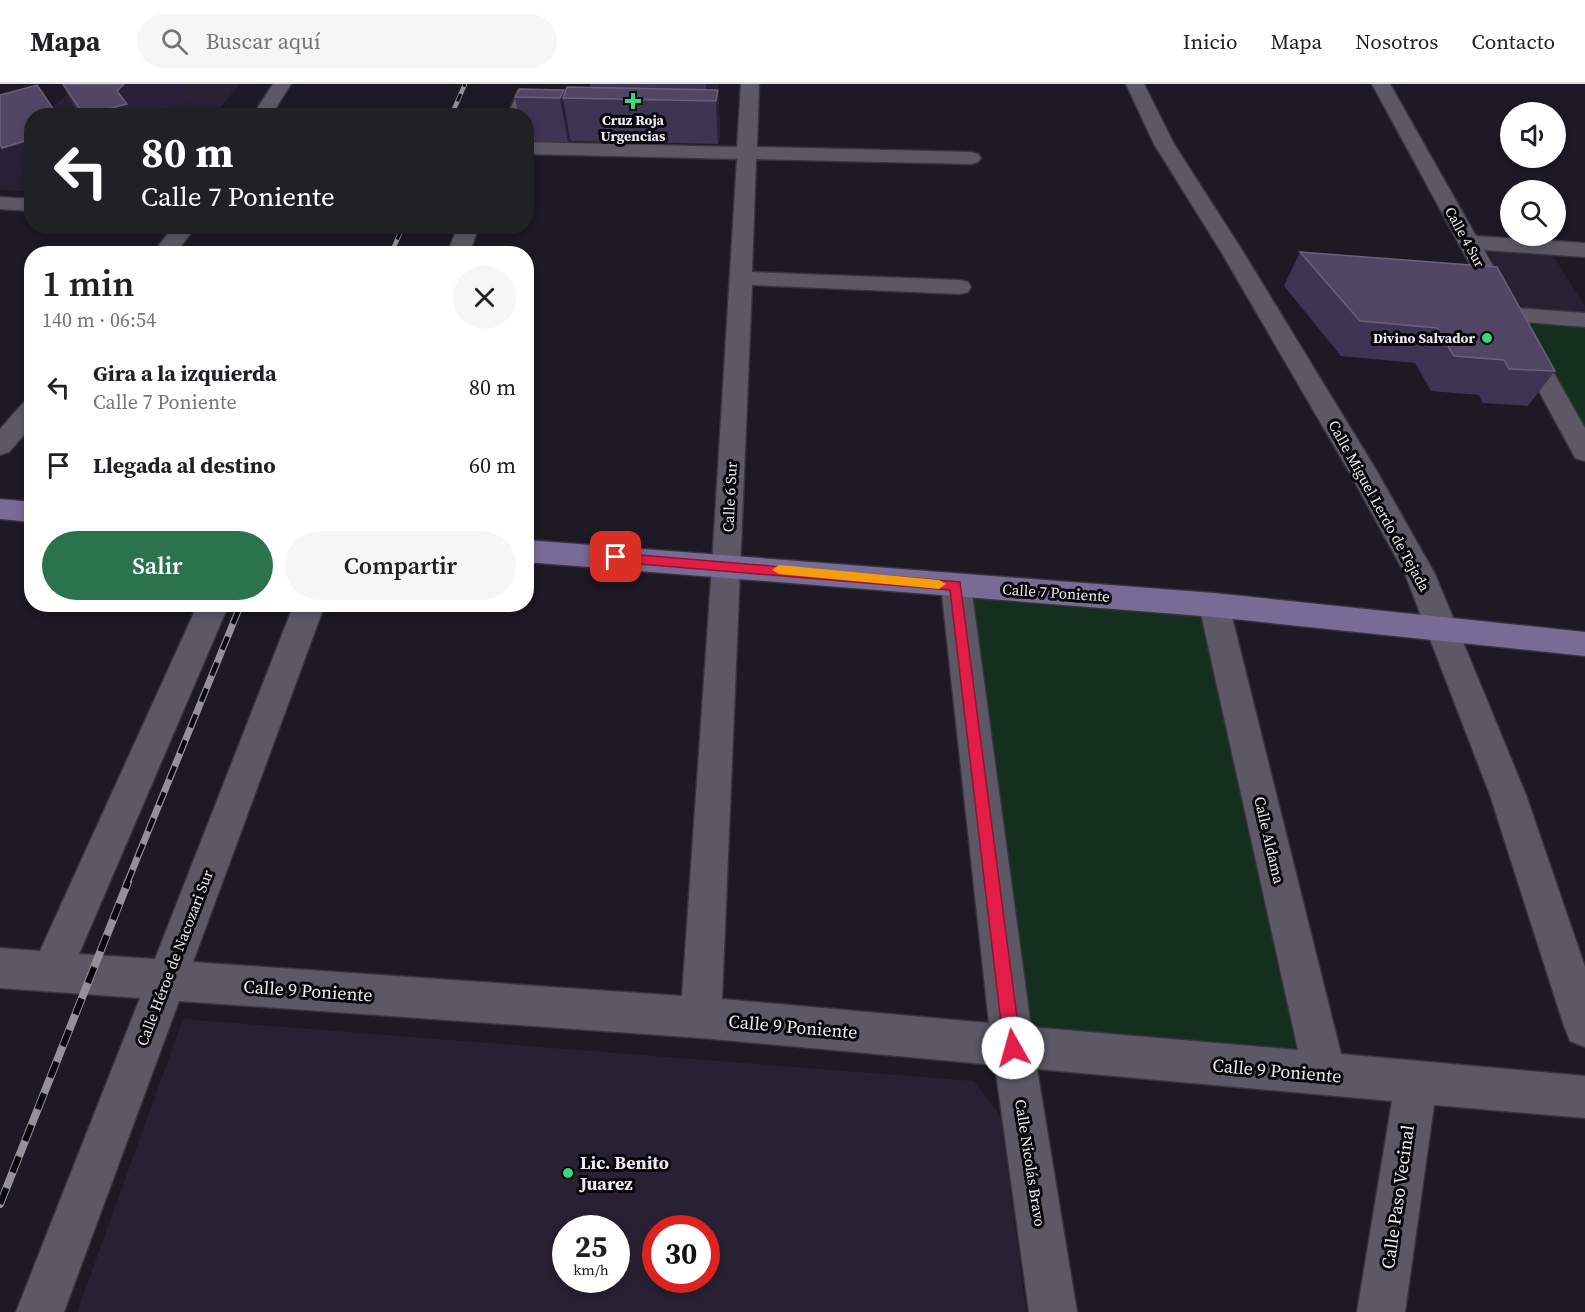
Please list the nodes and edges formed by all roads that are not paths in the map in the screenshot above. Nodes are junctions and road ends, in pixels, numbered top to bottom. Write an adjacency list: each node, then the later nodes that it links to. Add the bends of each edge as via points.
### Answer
1 (282, 84): 6 (street)
2 (750, 84): 9 (street, Calle 6 Sur)
3 (1135, 84): 32 (street, Calle Miguel Lerdo de Tejada, via 1164,144 1365,475 1420,574)
4 (1381, 84): 14 (street, Calle 4 Sur)
5 (524, 96): 7 (street)
6 (266, 108)
7 (519, 108)
8 (534, 148): 9 (street)
9 (747, 153): 10 (street); 17 (street, Calle 6 Sur)
10 (971, 159)
11 (0, 203): 12 (street)
12 (24, 204)
13 (179, 234): 15 (street)
14 (1468, 242): 16 (street); 19 (street, Calle 4 Sur)
15 (170, 246)
16 (1585, 250)
17 (741, 278): 18 (street); 27 (street, Calle 6 Sur)
18 (960, 286)
19 (1508, 314): 20 (street); 23 (street, Calle 4 Sur)
20 (1585, 320)
21 (24, 418): 22 (street)
22 (0, 446)
23 (1585, 452)
24 (0, 509): 25 (main road)
25 (24, 511)
26 (534, 552): 27 (main road, Calle 7 Poniente)
27 (727, 565): 28 (main road, Calle 7 Poniente); 37 (street, Calle 6 Sur)
28 (956, 586): 29 (main road, Calle 7 Poniente); 39 (street, Calle Nicolás Bravo)
29 (1214, 605): 32 (main road, Calle 7 Poniente); 40 (street, Calle Aldama)
30 (210, 612): 35 (street)
31 (307, 612): 36 (street, Calle Héroe de Nacozari Sur)
32 (1442, 629): 33 (main road, Calle 7 Poniente); 38 (street, Calle Miguel Lerdo de Tejada, via 1508,795)
33 (1585, 644)
34 (0, 969): 35 (street, Calle 9 Poniente)
35 (51, 973): 36 (street, Calle 9 Poniente)
36 (166, 981): 37 (street, Calle 9 Poniente); 43 (street, Calle Héroe de Nacozari Sur)
37 (700, 1018): 39 (street, Calle 9 Poniente)
38 (1585, 1026)
39 (1013, 1048): 40 (street, Calle 9 Poniente); 44 (street, Calle Nicolás Bravo)
40 (1325, 1075): 41 (street, Calle 9 Poniente)
41 (1418, 1083): 42 (street, Calle 9 Poniente); 45 (street, Calle Paso Vecinal, via 1409,1119)
42 (1585, 1097)
43 (40, 1312)
44 (1053, 1312)
45 (1381, 1312)

